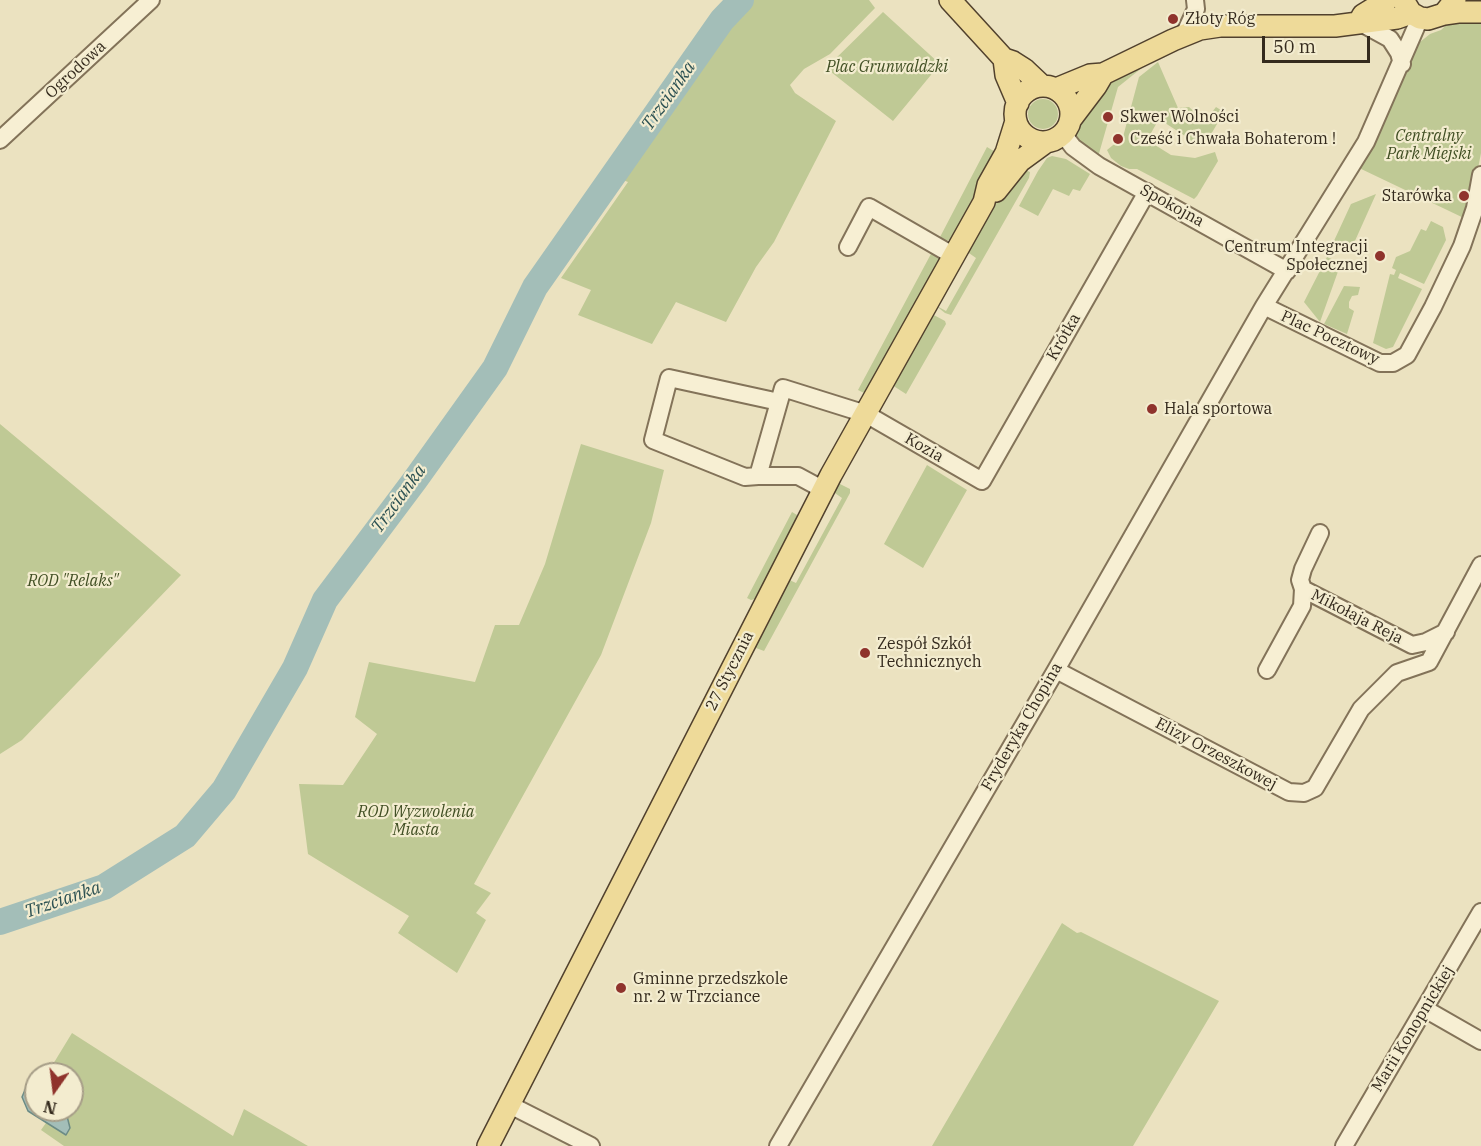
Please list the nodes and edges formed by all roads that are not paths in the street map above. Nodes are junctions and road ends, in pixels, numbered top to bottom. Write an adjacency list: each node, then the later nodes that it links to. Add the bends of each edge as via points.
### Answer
1 (151, 0): 17 (street, Ogrodowa)
2 (950, 0): 11 (main road)
3 (1387, 0): 8 (main road, via 1363,15)
4 (1195, 4): 9 (street, via 1205,18); 10 (street)
5 (1450, 7): 6 (main road, via 1428,19); 7 (main road, via 1458,12)
6 (1411, 10): 8 (main road, via 1397,18); 12 (street, Plac Pocztowy)
7 (1481, 12)
8 (1359, 22): 9 (main road, via 1335,26); 12 (street, via 1390,39)
9 (1220, 26): 10 (main road)
10 (1184, 35): 13 (main road)
11 (1004, 59): 14 (main road); 15 (main road)
12 (1401, 64): 24 (street, Plac Pocztowy, via 1366,142)
13 (1103, 75): 14 (main road, via 1090,75); 16 (main road, 27 Stycznia)
14 (1049, 88): 15 (main road, via 1028,91); 16 (main road, via 1069,102)
15 (1017, 112): 16 (main road, via 1024,134 1038,142); 20 (main road, 27 Stycznia, via 1006,153 988,185)
16 (1060, 132): 19 (street, Spokojna, via 1081,154); 20 (main road, 27 Stycznia, via 1020,161)
17 (0, 140)
18 (1481, 175): 21 (street, Plac Pocztowy)
19 (1147, 192): 24 (street, Spokojna); 29 (street, Krótka)
20 (984, 202): 23 (main road, 27 Stycznia)
21 (1478, 208): 25 (street, Plac Pocztowy, via 1414,344 1407,355 1393,363 1377,361)
22 (848, 247): 23 (street, via 869,207)
23 (954, 256): 27 (main road, 27 Stycznia)
24 (1287, 271): 25 (street, Plac Pocztowy)
25 (1264, 306): 36 (street, Fryderyka Chopina)
26 (779, 402): 27 (street, Kozia, via 783,388); 28 (street); 28 (street, via 669,378 652,440 745,477)
27 (866, 414): 29 (street, Kozia); 30 (main road, 27 Stycznia)
28 (758, 476): 30 (street, via 798,476)
29 (982, 482)
30 (824, 490): 42 (main road, 27 Stycznia)
31 (1320, 532): 33 (street, Mikołaja Reja, via 1303,569)
32 (1481, 565): 34 (street, Elizy Orzeszkowej)
33 (1303, 589): 35 (street, Mikołaja Reja); 37 (street, Mikołaja Reja, via 1302,606)
34 (1447, 631): 35 (street, Mikołaja Reja); 38 (street, Elizy Orzeszkowej, via 1429,662)
35 (1412, 645): 38 (street, Mikołaja Reja)
36 (1056, 670): 38 (street, Elizy Orzeszkowej, via 1289,792 1304,793 1315,789 1361,709); 45 (street, Fryderyka Chopina)
37 (1267, 670)
38 (1397, 673)
39 (1481, 912): 40 (street, Marii Konopnickiej)
40 (1425, 1009): 41 (street); 46 (street, Marii Konopnickiej)
41 (1481, 1041)
42 (510, 1105): 43 (main road, 27 Stycznia); 44 (street)
43 (488, 1146)
44 (591, 1146)
45 (778, 1146)
46 (1344, 1146)

